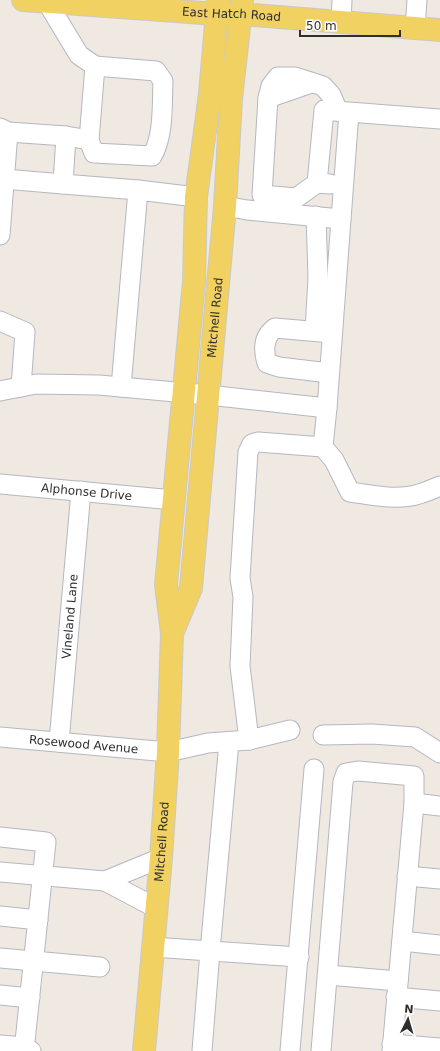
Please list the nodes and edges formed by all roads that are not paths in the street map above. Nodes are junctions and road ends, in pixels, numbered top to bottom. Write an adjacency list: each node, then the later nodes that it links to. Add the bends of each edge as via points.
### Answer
1 (23, 0): 4 (main road, East Hatch Road)
2 (342, 0): 8 (street)
3 (417, 0): 9 (street)
4 (58, 2): 5 (main road, East Hatch Road); 11 (street, via 79,55)
5 (124, 4): 6 (main road, East Hatch Road)
6 (218, 7): 7 (main road, East Hatch Road); 22 (main road, Mitchell Road)
7 (242, 7): 8 (main road, East Hatch Road); 23 (main road, Mitchell Road, via 232,99)
8 (341, 22): 9 (main road, East Hatch Road)
9 (415, 28): 10 (main road, East Hatch Road)
10 (440, 30)
11 (95, 66): 16 (street); 16 (street, via 156,71 163,81 160,129 157,148 152,156 94,153)
12 (343, 111): 13 (street); 18 (street, via 324,110); 18 (street, via 323,86 295,77 278,77 271,86 268,98 262,195 296,198); 20 (street)
13 (440, 119)
14 (4, 130): 15 (street); 17 (street)
15 (66, 136): 16 (street); 19 (street)
16 (89, 140)
17 (4, 179): 19 (street); 26 (street)
18 (317, 183): 20 (street)
19 (63, 184): 21 (street)
20 (343, 185): 25 (street)
21 (138, 190): 22 (street); 31 (street)
22 (196, 197): 33 (main road, Mitchell Road, via 194,281)
23 (225, 206): 24 (street); 34 (main road, Mitchell Road)
24 (316, 216): 25 (street); 28 (street, via 318,277)
25 (341, 219): 28 (street)
26 (0, 235)
27 (0, 321): 30 (street, via 25,332)
28 (324, 332): 29 (street); 29 (street, via 275,328 269,332 264,354 267,363 280,367)
29 (330, 373): 35 (street)
30 (21, 387): 31 (street, via 36,384); 32 (street)
31 (121, 387): 33 (street)
32 (0, 391)
33 (183, 393): 34 (street); 40 (main road, Mitchell Road)
34 (208, 395): 35 (street); 41 (main road, Mitchell Road, via 191,588)
35 (327, 408): 36 (street)
36 (323, 447): 38 (street, via 334,460 350,492 408,496); 45 (street, via 258,442 252,444 248,452 240,578 243,597 240,666)
37 (0, 484): 39 (street, Alphonse Drive)
38 (440, 486)
39 (81, 491): 40 (street, Alphonse Drive); 46 (street, Vineland Lane)
40 (174, 500): 41 (main road, Mitchell Road, via 166,585)
41 (172, 633): 48 (main road, Mitchell Road)
42 (290, 730): 45 (street, Rosewood Avenue)
43 (323, 735): 49 (street, via 372,734 415,737)
44 (0, 737): 46 (street, Rosewood Avenue)
45 (249, 740): 47 (street, Rosewood Avenue)
46 (59, 742): 48 (street, Rosewood Avenue)
47 (229, 742): 48 (street, Rosewood Avenue, via 208,743); 66 (street)
48 (168, 752): 54 (main road, Mitchell Road)
49 (440, 753)
50 (314, 769): 67 (street)
51 (414, 803): 52 (street); 57 (street); 71 (street, via 414,776 358,771 346,773 342,790)
52 (440, 806)
53 (0, 837): 56 (street, via 46,842)
54 (161, 858): 59 (street); 60 (main road, Mitchell Road)
55 (0, 872): 56 (street)
56 (42, 876): 59 (street); 62 (street)
57 (407, 876): 58 (street); 63 (street)
58 (440, 879)
59 (105, 881): 60 (street)
60 (156, 908): 65 (main road, Mitchell Road)
61 (0, 916): 62 (street)
62 (38, 920): 69 (street)
63 (402, 941): 64 (street); 72 (street)
64 (440, 945)
65 (153, 947): 66 (street); 80 (main road, Mitchell Road)
66 (210, 951): 67 (street); 81 (street)
67 (299, 957): 82 (street)
68 (0, 958): 69 (street)
69 (34, 960): 70 (street); 74 (street)
70 (100, 967)
71 (328, 975): 72 (street); 83 (street)
72 (397, 989): 75 (street); 77 (street)
73 (0, 995): 74 (street)
74 (30, 998): 79 (street)
75 (440, 1001)
76 (0, 1045): 79 (street)
77 (392, 1047): 78 (street)
78 (440, 1048)
79 (26, 1050)
80 (144, 1051)
81 (202, 1051)
82 (290, 1051)
83 (322, 1051)

